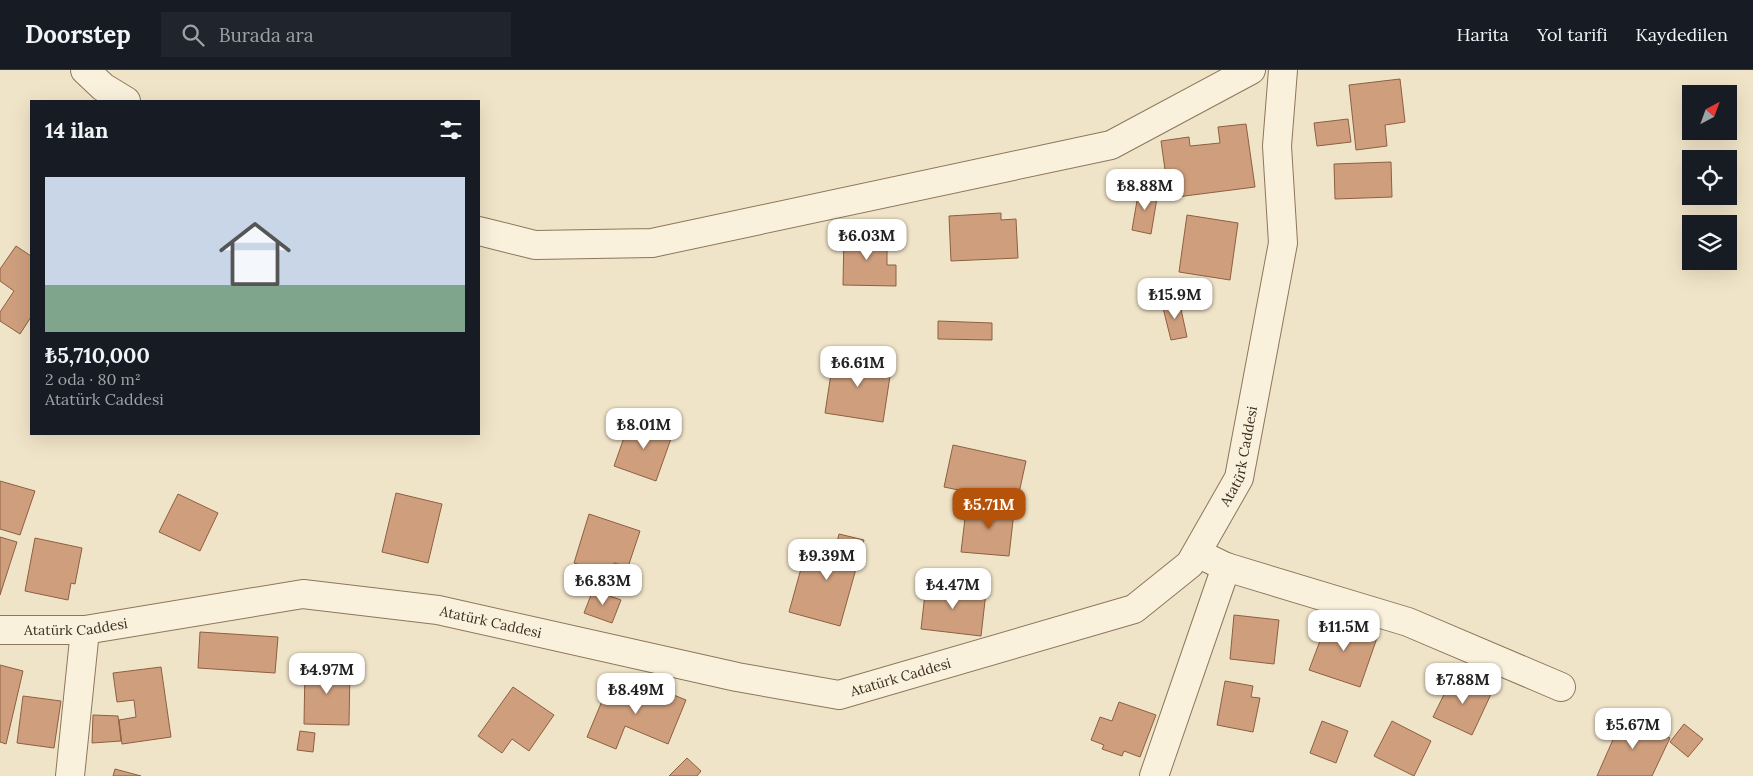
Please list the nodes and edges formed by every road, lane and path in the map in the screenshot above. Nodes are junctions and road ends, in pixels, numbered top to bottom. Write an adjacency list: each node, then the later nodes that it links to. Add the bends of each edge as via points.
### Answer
1 (85, 70): 4 (street, via 102,87)
2 (1251, 70): 5 (street, via 1111,145 662,241 535,246)
3 (1283, 70): 6 (street, Atatürk Caddesi, via 1277,146 1283,243 1239,478)
4 (124, 100)
5 (480, 231)
6 (1197, 553): 7 (street); 9 (street, Atatürk Caddesi, via 1190,564 1134,609 839,695 736,677 438,610 303,594)
7 (1226, 567): 10 (street, via 1408,622); 12 (street)
8 (0, 630): 9 (street, Atatürk Caddesi)
9 (85, 630): 11 (street)
10 (1561, 687)
11 (70, 776)
12 (1154, 776)

